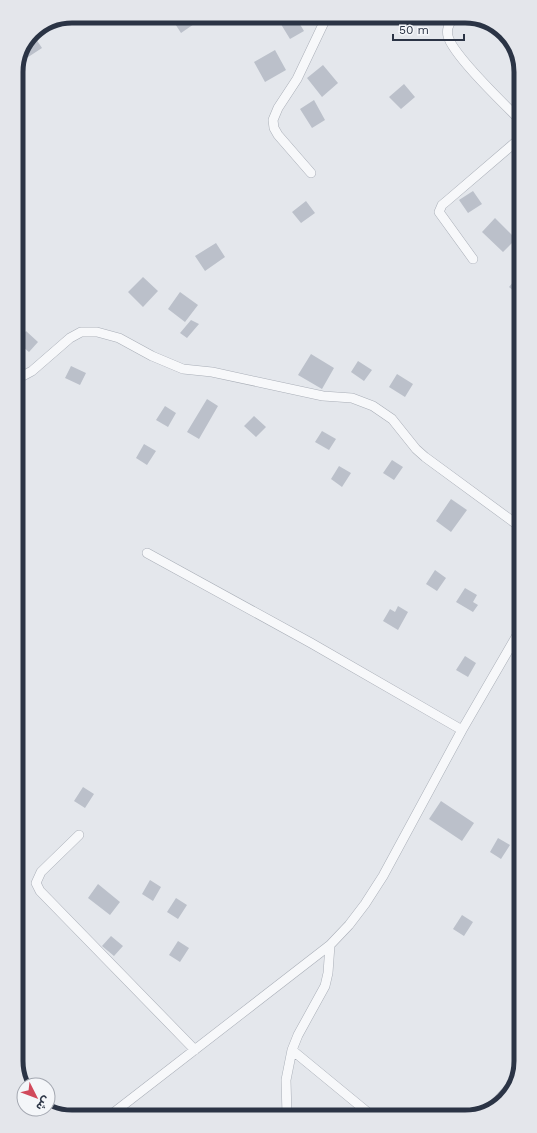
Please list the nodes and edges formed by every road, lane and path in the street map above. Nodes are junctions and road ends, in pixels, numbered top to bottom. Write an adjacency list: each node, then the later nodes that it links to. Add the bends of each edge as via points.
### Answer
1 (324, 23): 5 (street, via 297,79 272,120 278,135)
2 (450, 23): 3 (street, via 448,37 462,59)
3 (514, 114)
4 (514, 143): 6 (street, via 442,205 439,212)
5 (311, 173)
6 (473, 259)
7 (23, 376): 8 (street, via 70,338 81,332 97,332 119,338 183,369 212,372 323,396 352,398 373,406 392,419 425,457)
8 (514, 522)
9 (147, 553): 11 (street, via 312,643)
10 (514, 640): 11 (street)
11 (462, 730): 13 (street, via 383,876 349,925)
12 (78, 835): 14 (street, via 41,872 36,883 40,891)
13 (330, 945): 14 (street); 15 (street, via 325,986)
14 (195, 1050): 16 (street)
15 (292, 1050): 17 (street, via 286,1080); 18 (street)
16 (117, 1110)
17 (287, 1110)
18 (365, 1110)

